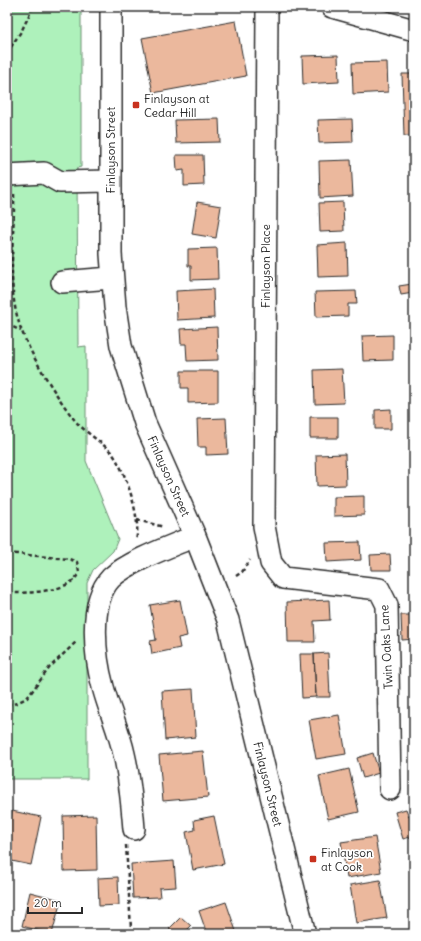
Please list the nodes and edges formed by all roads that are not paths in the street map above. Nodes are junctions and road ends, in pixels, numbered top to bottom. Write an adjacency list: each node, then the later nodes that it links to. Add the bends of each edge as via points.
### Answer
1 (112, 7): 6 (street, Finlayson Street)
2 (267, 7): 9 (street, Finlayson Place)
3 (332, 7): 4 (street)
4 (414, 30)
5 (10, 174): 6 (street, via 44,173 60,182)
6 (110, 181): 7 (street, Finlayson Street)
7 (111, 278): 8 (street); 10 (street, Finlayson Street, via 121,346 132,386 145,423)
8 (62, 282)
9 (264, 526): 11 (street, Twin Oaks Lane, via 271,563 283,578 380,589 387,605)
10 (196, 536): 12 (street, via 125,567 111,579 100,597 96,623 97,655 103,686 124,752 131,785); 13 (street, Finlayson Street, via 228,620)
11 (390, 789)
12 (134, 829)
13 (304, 934)

